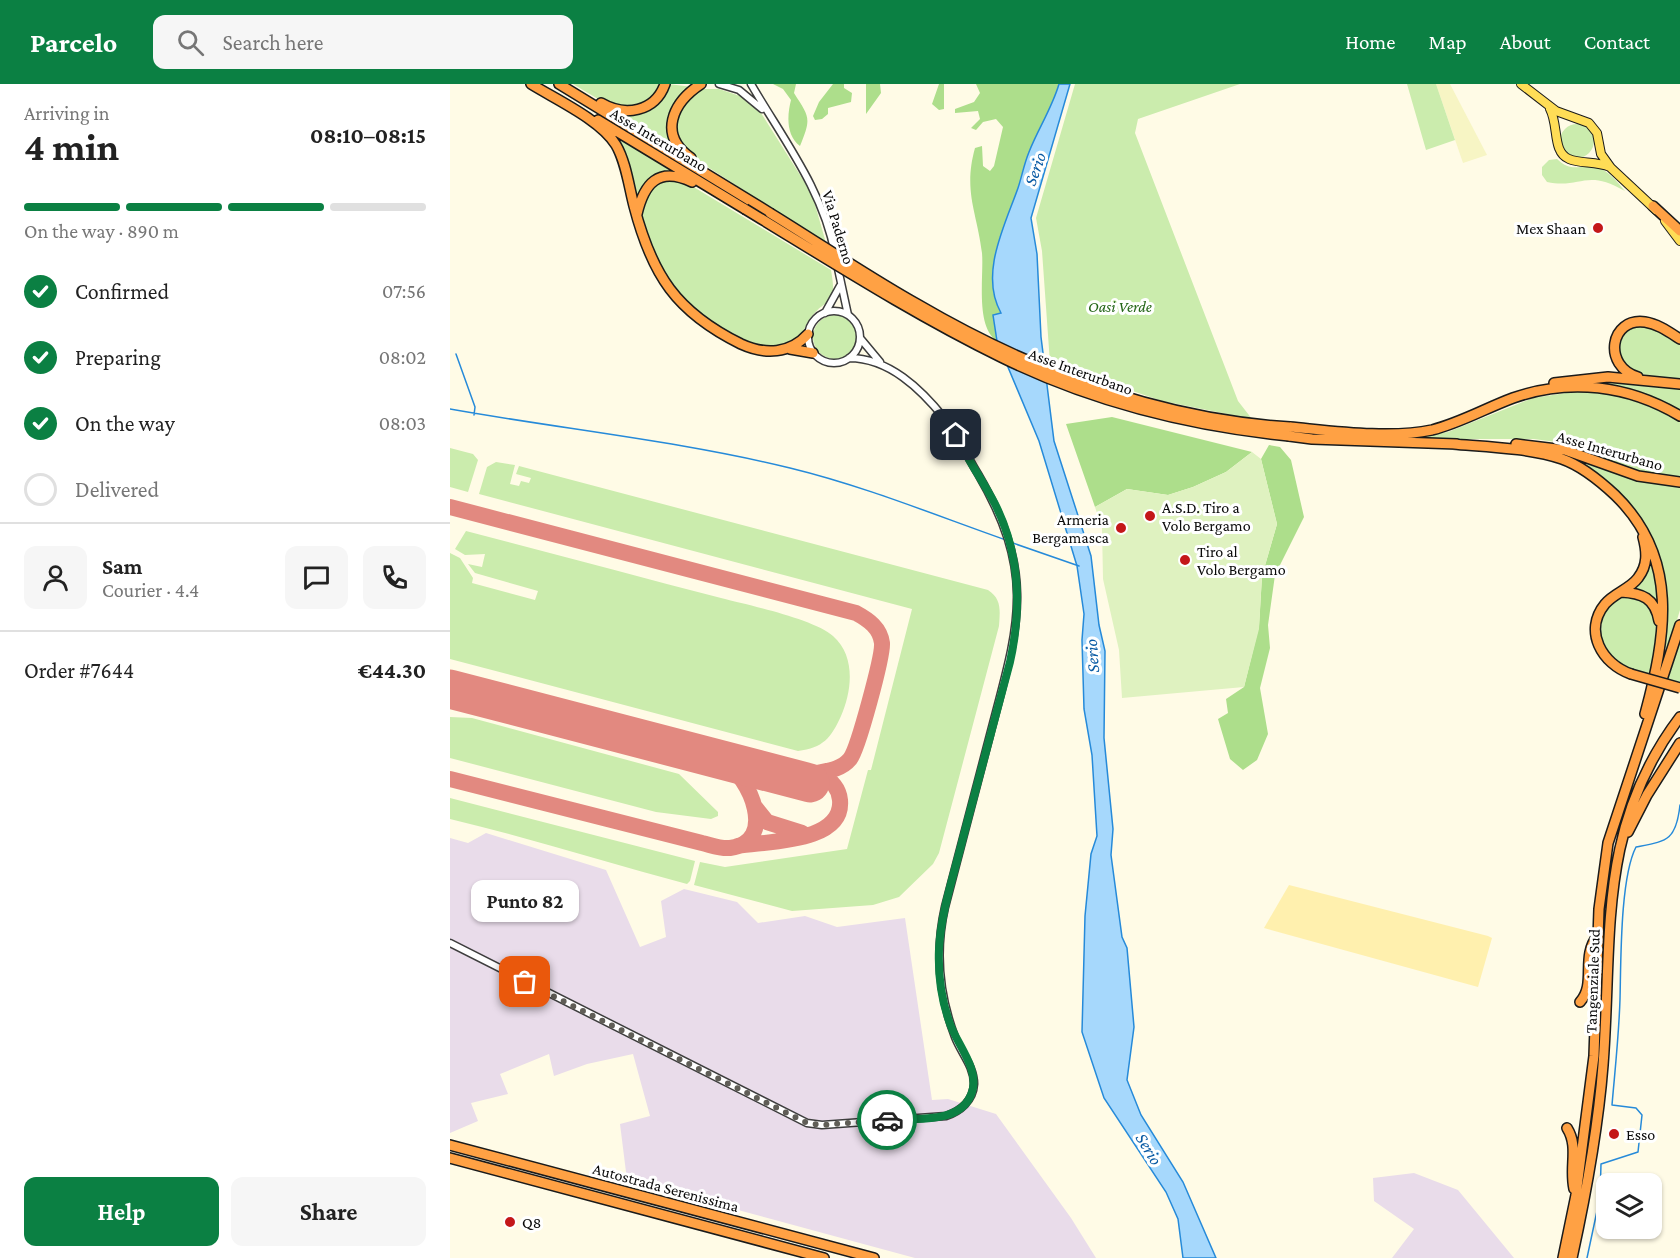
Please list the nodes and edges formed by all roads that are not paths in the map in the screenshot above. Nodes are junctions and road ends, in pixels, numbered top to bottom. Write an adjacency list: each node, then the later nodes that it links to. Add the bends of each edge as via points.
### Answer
1 (531, 84): 19 (highway, via 602,129 616,145)
2 (539, 84): 17 (highway, Asse Interurbano)
3 (559, 84): 17 (highway, Asse Interurbano)
4 (568, 84): 5 (highway, via 609,108 634,111 655,101)
5 (665, 84)
6 (701, 84): 17 (highway, via 679,103 672,124 676,143 707,170)
7 (719, 84): 11 (street, Via Paderno, via 747,95)
8 (750, 84): 11 (street, Via Paderno)
9 (1521, 84): 10 (main road)
10 (1548, 107): 12 (main road); 13 (main road, via 1557,124)
11 (769, 115): 22 (street, Via Paderno, via 822,205)
12 (1575, 119): 13 (main road, via 1564,124); 14 (main road, via 1594,127)
13 (1557, 134): 15 (main road, via 1563,156)
14 (1598, 144): 15 (main road, via 1592,155); 16 (main road)
15 (1581, 161): 16 (main road)
16 (1611, 168): 18 (main road)
17 (707, 181): 19 (highway, via 699,186 683,178 660,178 645,188); 36 (highway, Asse Interurbano, bridge, via 770,213 916,304 994,345 1071,378 1199,416); 36 (highway, Asse Interurbano, bridge, via 746,209 956,334 1060,382 1175,417 1252,432)
18 (1653, 206): 20 (highway); 21 (main road)
19 (637, 217): 28 (highway, via 657,269 690,314 754,349)
20 (1680, 231)
21 (1680, 241)
22 (841, 286): 23 (street, Via Paderno); 24 (street, Via Paderno)
23 (825, 313): 24 (street); 25 (street, Via Paderno, via 813,322)
24 (848, 315): 26 (street, Via Paderno, via 857,325)
25 (808, 334): 28 (highway); 29 (street)
26 (860, 338): 30 (street); 31 (street, Via Paderno)
27 (1680, 339): 32 (highway, via 1641,322 1625,327 1617,337 1614,352 1622,367 1632,375)
28 (790, 348): 29 (highway)
29 (813, 353): 30 (street, via 831,363)
30 (849, 358): 31 (street)
31 (880, 362): 49 (street, Via Paderno, via 914,388 950,426 1006,530 1017,584 1016,637 942,921 939,975 948,1019 974,1084 966,1102 946,1116 807,1123)
32 (1655, 381): 33 (highway, Asse Interurbano); 34 (highway, Asse Interurbano, via 1586,378)
33 (1680, 384)
34 (1533, 390): 35 (highway, Asse Interurbano, via 1602,387 1642,397); 36 (highway, Asse Interurbano, via 1450,424 1422,431)
35 (1680, 416)
36 (1289, 431): 37 (highway, Asse Interurbano, via 1312,439)
37 (1453, 444): 38 (highway, Asse Interurbano, via 1565,450 1638,476); 39 (highway, via 1548,455 1579,467 1620,500)
38 (1680, 482)
39 (1641, 528): 40 (highway, via 1647,551 1644,569); 42 (highway, via 1653,548 1662,591 1662,640)
40 (1621, 592): 42 (highway, via 1640,594 1655,607 1659,621); 43 (highway, bridge, via 1600,612 1596,634 1608,662 1631,675)
41 (1680, 625): 46 (highway)
42 (1655, 674): 46 (highway)
43 (1680, 688)
44 (1680, 717): 47 (highway, Tangenziale Sud, via 1642,780)
45 (1680, 743): 47 (highway)
46 (1624, 793): 48 (highway, Tangenziale Sud, via 1608,843)
47 (1620, 840): 58 (highway, Tangenziale Sud, via 1610,904 1606,1028 1597,1122)
48 (1598, 936): 50 (highway, via 1588,949 1587,990); 54 (highway, Tangenziale Sud, via 1594,1056)
49 (450, 943)
50 (1580, 1002)
51 (1567, 1128): 54 (highway, via 1574,1143 1570,1172)
52 (450, 1145): 56 (highway, Autostrada Serenissima)
53 (450, 1158): 55 (highway, Autostrada Serenissima)
54 (1576, 1195): 57 (highway, Tangenziale Sud)
55 (824, 1258)
56 (874, 1258)
57 (1563, 1258)
58 (1572, 1258)

